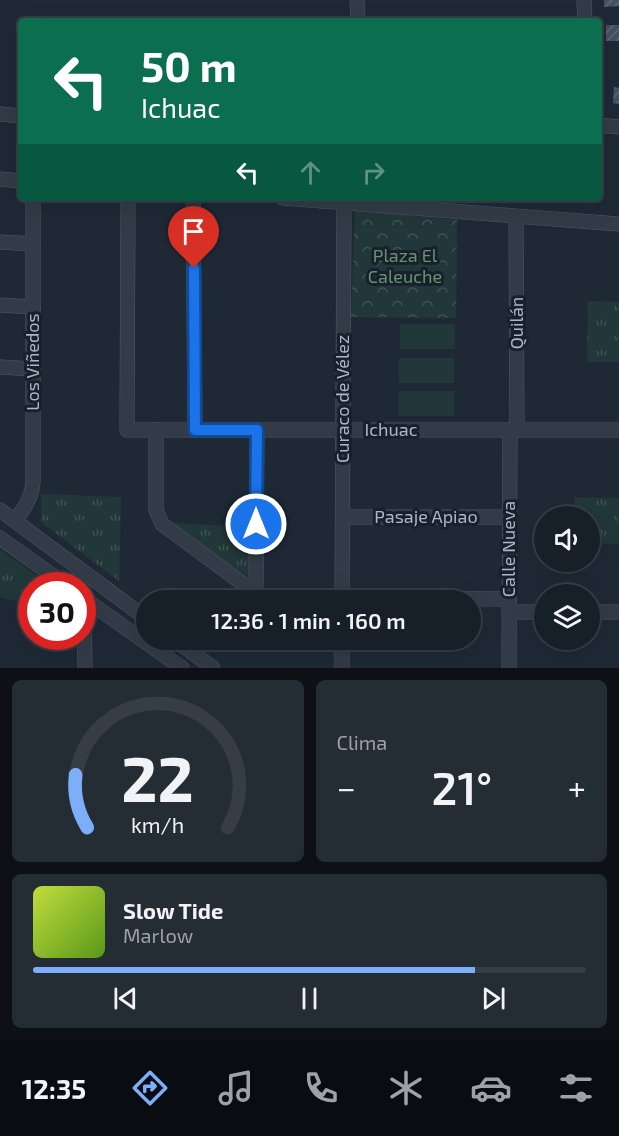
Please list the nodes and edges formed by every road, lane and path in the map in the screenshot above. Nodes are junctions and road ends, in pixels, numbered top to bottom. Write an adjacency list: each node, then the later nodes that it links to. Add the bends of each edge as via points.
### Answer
1 (357, 0): 3 (street)
2 (584, 0): 4 (street)
3 (358, 18)
4 (585, 18)
5 (0, 114): 6 (street)
6 (18, 116)
7 (602, 125): 8 (street)
8 (619, 127)
9 (0, 179): 10 (street)
10 (18, 181)
11 (33, 201): 20 (street, Los Viñedos)
12 (128, 201): 25 (street, Ichuac, via 127,430)
13 (193, 201): 26 (street)
14 (344, 201): 28 (street, Curaco de Vélez)
15 (367, 201): 16 (street)
16 (461, 205): 17 (street)
17 (516, 216): 18 (street); 29 (street, Quilán)
18 (619, 224)
19 (0, 242): 20 (street)
20 (33, 244): 22 (street, Los Viñedos)
21 (0, 305): 22 (street)
22 (33, 307): 24 (street, Los Viñedos)
23 (0, 367): 24 (street)
24 (33, 369): 34 (street, Los Viñedos, via 32,489)
25 (156, 430): 26 (street, Ichuac); 37 (street, via 159,519)
26 (195, 430): 27 (street, Ichuac)
27 (257, 430): 28 (street, Ichuac); 38 (street)
28 (343, 430): 29 (street, Ichuac); 32 (street, Curaco de Vélez)
29 (513, 430): 30 (street, Ichuac); 33 (street, Calle Nueva)
30 (619, 430)
31 (0, 510): 34 (street)
32 (343, 517): 33 (street, Pasaje Apiao); 39 (street, Curaco de Vélez)
33 (509, 517): 41 (street, Calle Nueva)
34 (15, 521): 44 (street)
35 (0, 538): 36 (street)
36 (48, 572)
37 (250, 590)
38 (260, 590)
39 (342, 590)
40 (481, 604): 41 (street)
41 (509, 605): 43 (street); 54 (street, Calle Nueva)
42 (96, 606): 51 (street)
43 (534, 610)
44 (136, 611)
45 (600, 612): 46 (street)
46 (619, 612)
47 (84, 650): 50 (street)
48 (189, 650): 52 (street)
49 (342, 650): 53 (street)
50 (85, 668)
51 (182, 668)
52 (213, 668)
53 (342, 668)
54 (509, 668)

